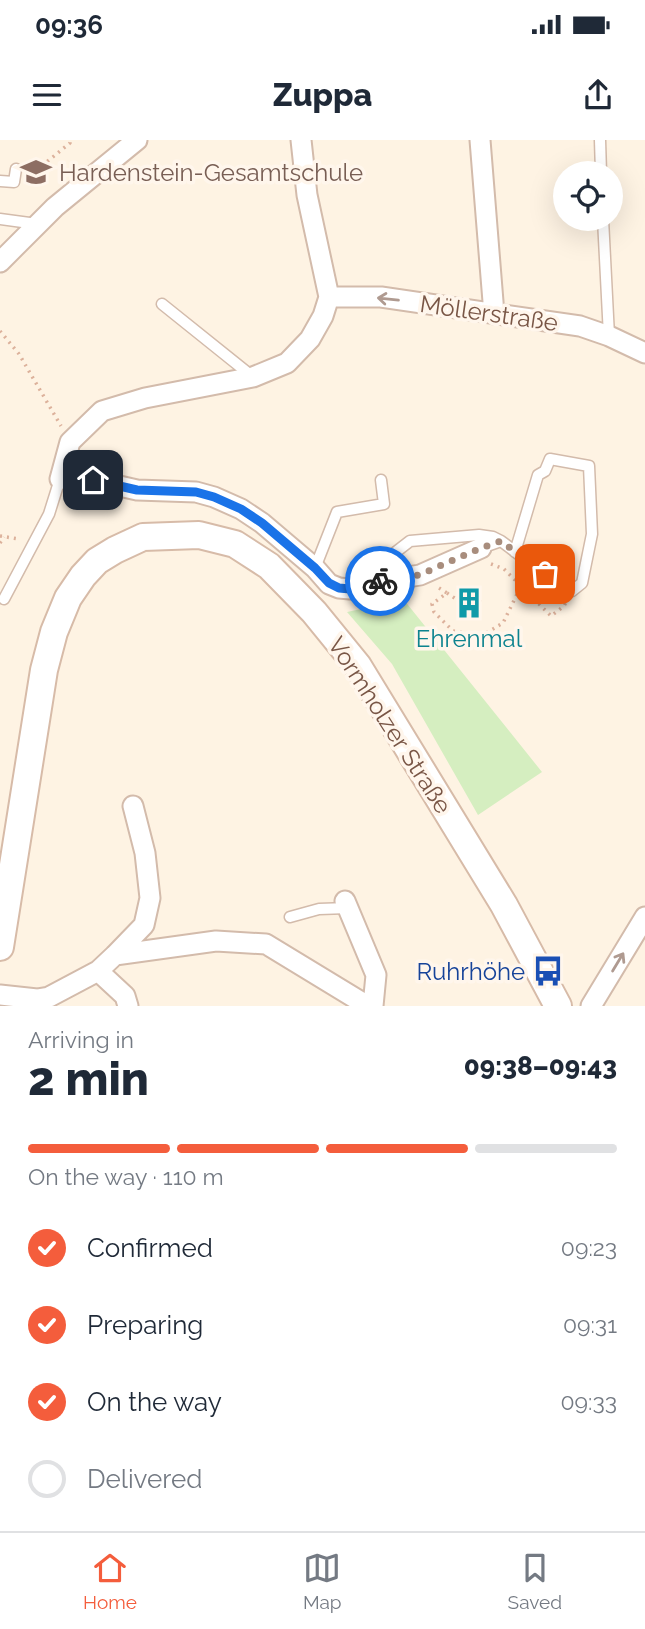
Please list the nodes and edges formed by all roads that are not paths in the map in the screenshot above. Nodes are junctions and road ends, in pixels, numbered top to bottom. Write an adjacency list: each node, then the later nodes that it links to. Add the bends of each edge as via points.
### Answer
1 (301, 140): 12 (street, via 307,195)
2 (480, 140): 14 (street)
3 (600, 140): 5 (lane)
4 (136, 141): 9 (street)
5 (601, 161)
6 (16, 169): 7 (lane, via 14,182)
7 (0, 181)
8 (0, 219): 9 (lane)
9 (38, 224): 11 (street)
10 (604, 231): 15 (lane)
11 (0, 262)
12 (329, 298): 14 (street, Möllerstraße, one-way to 12, via 380,297); 17 (street, via 310,339 287,363)
13 (162, 304): 17 (lane)
14 (494, 314): 15 (street, Möllerstraße, via 580,326)
15 (609, 336): 16 (street, Möllerstraße)
16 (645, 353)
17 (253, 377): 18 (street, via 102,411 70,442)
18 (60, 479): 23 (street, via 214,497 262,523); 25 (lane, via 49,514)
19 (382, 480): 23 (lane, via 384,504 337,512)
20 (501, 541): 21 (lane); 22 (lane); 24 (lane, via 480,534 410,541 388,558)
21 (475, 551): 24 (street, via 419,575)
22 (515, 552): 22 (lane, via 572,591 582,583 593,534 589,466 550,459 538,475)
23 (315, 568): 24 (street, via 339,588)
24 (369, 583)
25 (4, 599)
26 (133, 806): 32 (street, via 150,898 144,925)
27 (347, 905): 29 (lane); 36 (street, via 376,975)
28 (4, 906): 31 (main road, Vormholzer Straße); 37 (main road, Vormholzer Straße, via 44,670 68,598 97,561 115,550 143,537 199,535 235,544 269,566 358,666 504,905)
29 (290, 917)
30 (645, 917): 38 (street, one-way to 30)
31 (0, 947)
32 (116, 955): 33 (street); 36 (street, via 216,941 266,944)
33 (97, 971): 34 (street, via 48,997); 35 (street, via 125,996)
34 (0, 995)
35 (128, 1006)
36 (371, 1006)
37 (558, 1006)
38 (591, 1006)

